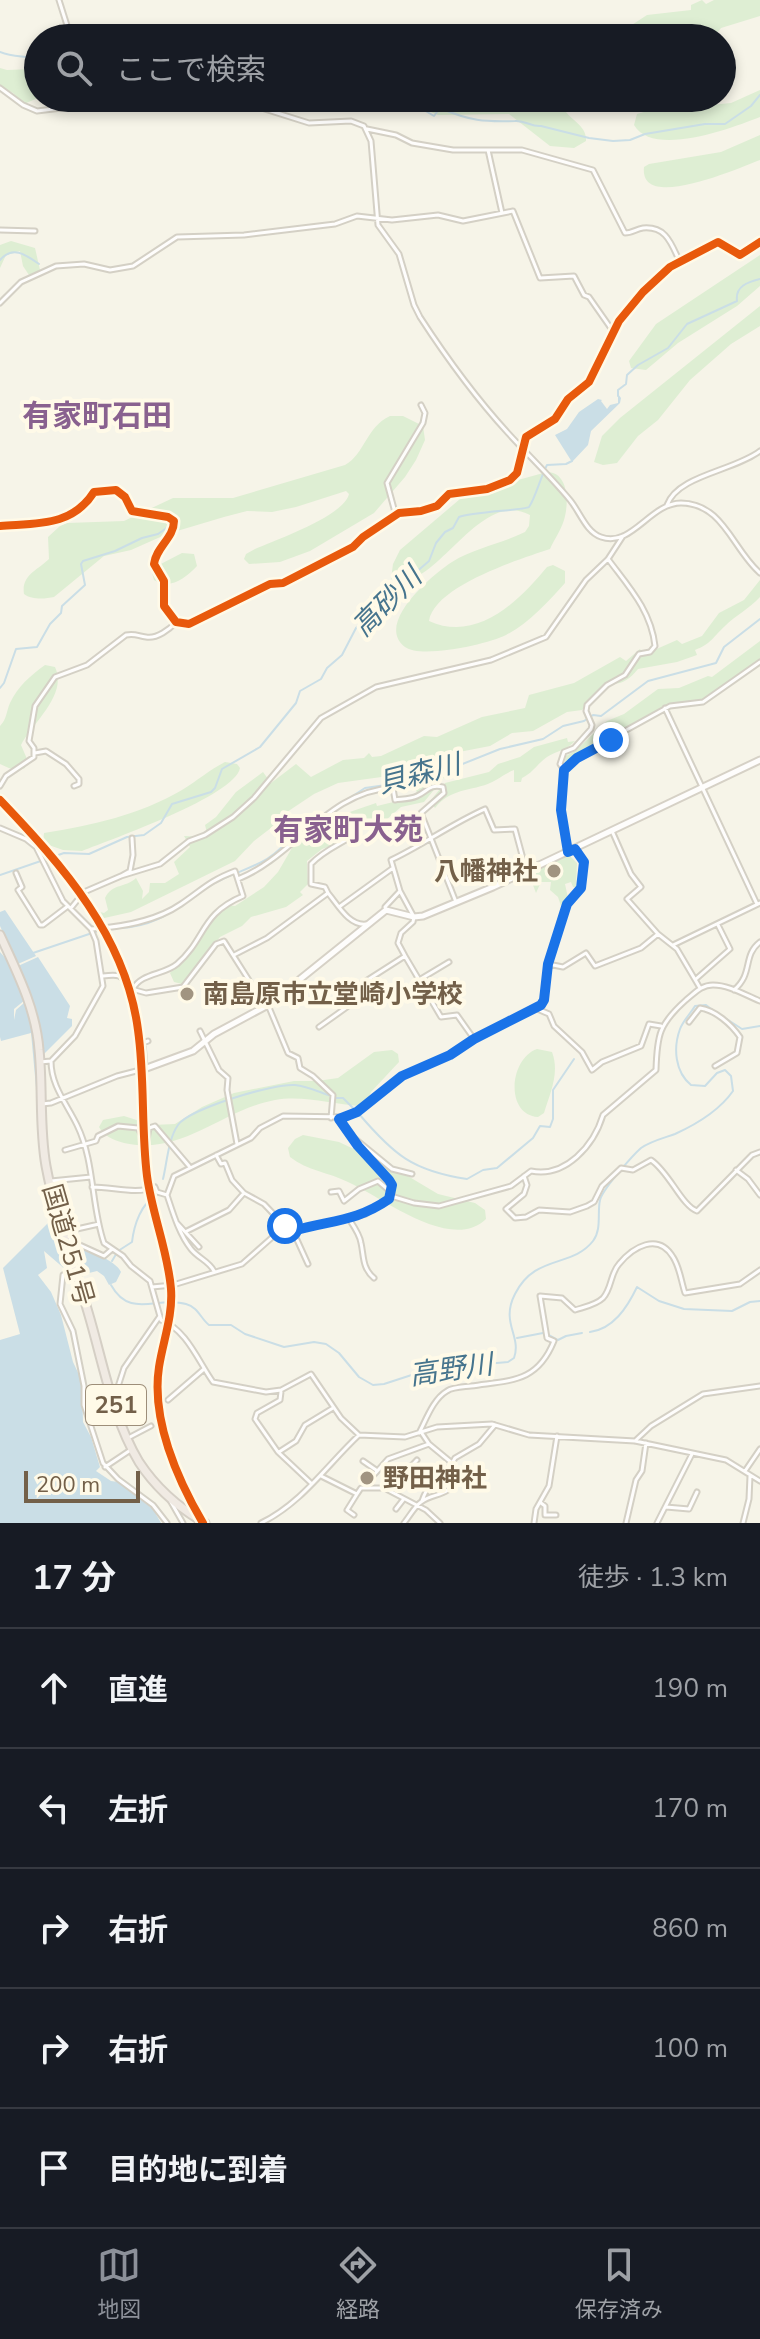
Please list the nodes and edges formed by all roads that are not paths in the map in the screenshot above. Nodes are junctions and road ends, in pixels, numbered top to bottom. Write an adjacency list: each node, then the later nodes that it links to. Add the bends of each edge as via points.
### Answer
1 (59, 0): 2 (street)
2 (67, 24)
3 (0, 88): 4 (street)
4 (24, 105)
5 (271, 112): 6 (street, via 299,122 356,122)
6 (367, 129): 7 (street, via 417,144); 9 (street)
7 (488, 150): 8 (street); 13 (street, via 522,150 593,170 625,233 641,228 661,231)
8 (502, 213): 9 (street, via 463,221 429,215); 15 (street, via 515,212 540,278 574,276)
9 (376, 219): 14 (street, via 357,216 335,224 244,235 177,237 133,266 56,266 21,282); 17 (street, via 399,254 420,317)
10 (0, 230): 11 (street)
11 (35, 231)
12 (760, 242): 13 (street, via 737,255 718,242)
13 (679, 260): 15 (street, via 643,292)
14 (0, 303)
15 (614, 329): 17 (street, via 589,382 555,419 526,437)
16 (421, 405): 20 (street, via 423,423 386,485)
17 (522, 448): 20 (street, via 517,473 510,480 449,494 437,506); 22 (street, via 593,532 607,538)
18 (760, 451): 19 (street, via 742,464 686,483)
19 (667, 505): 22 (street); 24 (street, via 690,504 710,511)
20 (396, 516): 25 (street, via 353,547 283,583 270,584 193,624)
21 (0, 526): 25 (street, via 58,521 87,503 94,492 112,489 125,497 132,511 171,518 174,529 154,564 164,581 164,606)
22 (623, 536): 23 (street)
23 (608, 559): 30 (street, via 642,604 655,646 636,656 625,675 587,705 591,729 564,752); 43 (street, via 586,580 546,637 491,660 376,687 321,718 233,817 160,864)
24 (760, 573)
25 (176, 622): 28 (street, via 154,637 126,635 87,665 55,677 32,713 29,741)
26 (760, 662): 27 (street, via 703,702)
27 (665, 708): 30 (street); 33 (street)
28 (35, 753): 31 (street); 32 (street, via 46,751 66,764 79,779)
29 (760, 760): 33 (street)
30 (564, 770): 39 (street, via 561,810)
31 (0, 786)
32 (74, 786)
33 (702, 788): 35 (street); 48 (street)
34 (0, 828): 49 (street, via 32,843)
35 (612, 831): 39 (street); 56 (street, via 641,887 627,899)
36 (358, 832): 46 (street, via 311,864 311,884)
37 (132, 838): 43 (street, via 130,871)
38 (433, 838): 40 (street, via 391,860); 41 (street, via 485,809 494,830 515,829); 44 (street, via 421,813 444,793 443,787 395,800 393,788 377,789 350,799 262,867); 47 (street)
39 (572, 850): 41 (street); 63 (street, via 584,862 581,888 567,904)
40 (393, 868): 45 (street); 50 (street)
41 (526, 871): 47 (street)
42 (16, 873): 49 (street, via 22,887 18,890 40,925)
43 (121, 876): 49 (street, via 84,892)
44 (237, 876): 55 (street, via 210,881 180,905 142,923); 68 (street, via 243,896 212,916 173,967)
45 (400, 891): 51 (street); 52 (street)
46 (328, 893): 50 (street); 60 (street)
47 (456, 902): 52 (street)
48 (759, 903): 53 (street)
49 (69, 907): 55 (street)
50 (339, 907): 54 (street, via 359,925)
51 (386, 910): 52 (street); 54 (street)
52 (414, 917): 61 (street, via 399,937)
53 (718, 925): 59 (street); 66 (street, via 730,949)
54 (369, 926): 71 (street)
55 (92, 931): 64 (street)
56 (658, 934): 59 (street); 63 (street, via 641,948 595,966 586,953 563,967)
57 (0, 935): 81 (highway, 国道251号 / 251, via 33,1016)
58 (760, 942): 69 (street, via 751,950 747,975)
59 (673, 945): 66 (street)
60 (234, 955): 68 (street, via 219,941 183,987 146,993); 71 (street)
61 (405, 956): 65 (street); 75 (street, via 344,995 347,1007)
62 (449, 962): 65 (street)
63 (548, 964): 72 (street, via 544,1000)
64 (103, 976): 68 (street, via 122,975); 80 (street, via 103,986 75,1036)
65 (419, 980): 77 (street, via 441,1017 457,1015)
66 (696, 980): 67 (street)
67 (700, 988): 69 (street); 74 (street)
68 (133, 989)
69 (734, 990): 70 (street)
70 (760, 1001)
71 (267, 1006): 78 (street); 86 (street, via 288,1053 333,1095)
72 (535, 1008): 74 (street, via 549,1014 592,1070 641,1046 649,1024); 77 (street)
73 (689, 1022): 82 (street, via 700,1008 709,1009 740,1037 737,1053)
74 (661, 1026): 97 (street, via 656,1070 603,1115 577,1159)
75 (319, 1027)
76 (200, 1031): 78 (street)
77 (474, 1039): 87 (street, via 402,1076 357,1112)
78 (205, 1040): 83 (street, via 193,1051); 90 (street, via 228,1078)
79 (148, 1041): 83 (street, via 143,1043)
80 (51, 1061): 81 (street); 84 (street)
81 (40, 1062): 85 (highway, 国道251号 / 251)
82 (715, 1066)
83 (142, 1069): 84 (street)
84 (61, 1099): 85 (street); 89 (street)
85 (41, 1104): 99 (highway, 国道251号 / 251)
86 (331, 1118): 87 (street); 90 (street, via 283,1116)
87 (339, 1119): 88 (street)
88 (356, 1140): 96 (street, via 392,1169); 104 (street, via 389,1180)
89 (84, 1143): 91 (street); 94 (street, via 118,1126 140,1129 144,1140 155,1126); 98 (street)
90 (237, 1145): 93 (street)
91 (65, 1150)
92 (760, 1152): 95 (street)
93 (215, 1154): 94 (street); 103 (street)
94 (189, 1166): 105 (street, via 174,1176)
95 (736, 1170): 97 (street, via 697,1211 687,1206 654,1161 646,1161 633,1170 623,1169 587,1206 515,1218 506,1209 524,1194); 106 (street)
96 (412, 1174)
97 (524, 1176): 104 (street, via 511,1186 439,1206)
98 (91, 1177): 100 (street); 101 (street)
99 (49, 1181): 100 (street); 126 (highway, 国道251号 / 251)
100 (60, 1181): 111 (street)
101 (92, 1187): 105 (street, via 139,1193 155,1187); 109 (street)
102 (331, 1192): 104 (street, via 339,1191 344,1201 378,1181)
103 (244, 1193): 110 (street); 112 (street, via 229,1210)
104 (392, 1194): 107 (street, via 371,1211)
105 (167, 1195): 108 (street)
106 (760, 1195)
107 (349, 1219): 113 (street); 120 (street)
108 (177, 1223): 112 (street); 119 (street, via 191,1250)
109 (99, 1224): 111 (street); 115 (street)
110 (285, 1226): 113 (street); 119 (street, via 242,1264)
111 (68, 1231): 115 (street, via 71,1241 88,1250 104,1256)
112 (187, 1231): 114 (street)
113 (293, 1231): 116 (street)
114 (199, 1247)
115 (111, 1250): 121 (street, via 147,1277)
116 (308, 1264)
117 (760, 1270): 131 (street, via 740,1284 685,1293 674,1258 663,1245 638,1246 618,1265 600,1301 575,1310 562,1298 540,1296 547,1338 554,1341 537,1369 523,1378 448,1389)
118 (69, 1271): 145 (street, via 63,1275 60,1304 73,1331 84,1405)
119 (214, 1271): 121 (street)
120 (374, 1278)
121 (152, 1287): 122 (street)
122 (160, 1316): 123 (street, via 187,1341); 126 (street, via 124,1368)
123 (204, 1369): 125 (street, via 218,1384); 127 (street)
124 (760, 1386): 135 (street, via 703,1394)
125 (281, 1390): 128 (street, via 311,1374); 140 (street, via 280,1400 255,1416)
126 (114, 1400): 134 (highway, 国道251号 / 251)
127 (168, 1400)
128 (333, 1408): 132 (street); 140 (street, via 305,1425 296,1441)
129 (496, 1424): 131 (street); 133 (street, via 529,1435); 144 (street)
130 (151, 1426): 134 (street)
131 (420, 1433): 132 (street); 137 (street)
132 (359, 1435): 148 (street)
133 (557, 1436): 135 (street); 161 (street, via 549,1486)
134 (127, 1439): 138 (highway, 国道251号 / 251)
135 (635, 1441): 136 (street)
136 (646, 1443): 141 (street); 174 (street)
137 (429, 1444): 144 (street); 146 (street, via 388,1459)
138 (132, 1449): 145 (street); 158 (highway, 国道251号 / 251)
139 (760, 1449): 147 (street)
140 (278, 1452): 153 (street)
141 (692, 1454): 147 (street, via 726,1460); 163 (street)
142 (417, 1460): 155 (street)
143 (363, 1461): 146 (street)
144 (451, 1465): 151 (street); 154 (street, via 457,1477)
145 (105, 1467): 167 (street)
146 (377, 1470): 150 (street)
147 (745, 1471): 149 (street)
148 (321, 1476): 153 (street); 157 (street)
149 (750, 1476): 152 (street); 176 (street)
150 (372, 1477)
151 (438, 1478): 154 (street); 160 (street)
152 (760, 1481)
153 (312, 1484): 170 (street, via 283,1512)
154 (449, 1488): 160 (street)
155 (389, 1491): 157 (street, via 361,1488); 159 (street)
156 (697, 1492): 163 (street, via 689,1509)
157 (357, 1494): 165 (street, via 347,1510)
158 (170, 1498): 168 (street); 169 (highway, 国道251号 / 251)
159 (403, 1500): 162 (street); 164 (street)
160 (422, 1501): 162 (street)
161 (540, 1503): 166 (street, via 545,1515); 173 (street)
162 (417, 1506): 171 (street); 172 (street)
163 (666, 1507): 175 (street)
164 (396, 1509)
165 (354, 1515)
166 (556, 1515)
167 (167, 1523)
168 (183, 1523)
169 (205, 1523)
170 (261, 1523)
171 (404, 1523)
172 (440, 1523)
173 (534, 1523)
174 (626, 1523)
175 (657, 1523)
176 (743, 1523)

